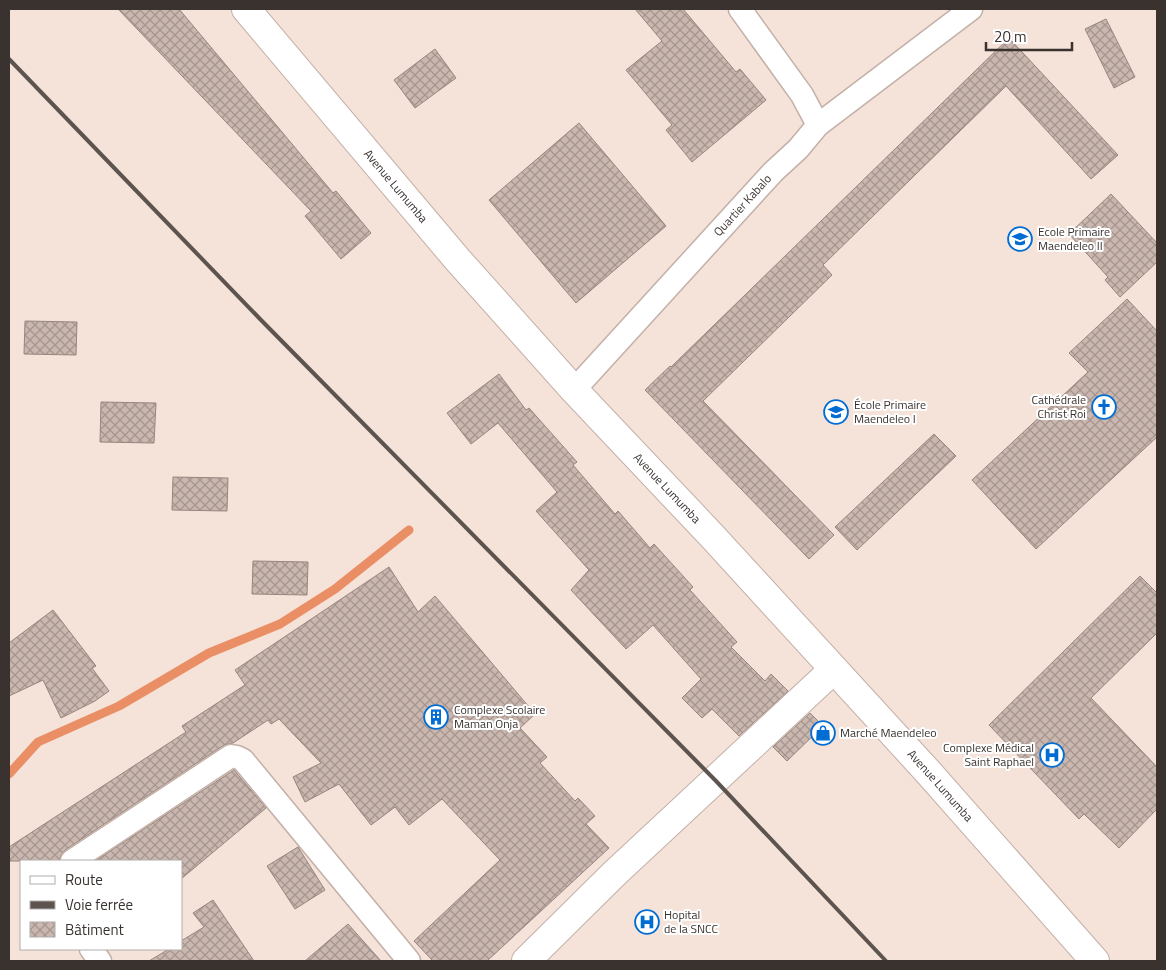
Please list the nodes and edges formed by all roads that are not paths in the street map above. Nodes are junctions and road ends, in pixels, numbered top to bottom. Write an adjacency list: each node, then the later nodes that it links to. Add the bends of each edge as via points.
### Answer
1 (246, 9): 5 (main road, Avenue Lumumba, via 457,259)
2 (740, 9): 4 (street, via 802,95)
3 (970, 9): 4 (street, Quartier Kabalo)
4 (818, 125): 5 (street, Quartier Kabalo)
5 (574, 390): 6 (main road, Avenue Lumumba)
6 (834, 670): 11 (main road, via 615,873); 12 (main road, Avenue Lumumba)
7 (74, 860): 10 (street, via 231,756 237,757 243,760)
8 (92, 950): 9 (street)
9 (100, 961)
10 (409, 961)
11 (526, 961)
12 (1094, 961)

